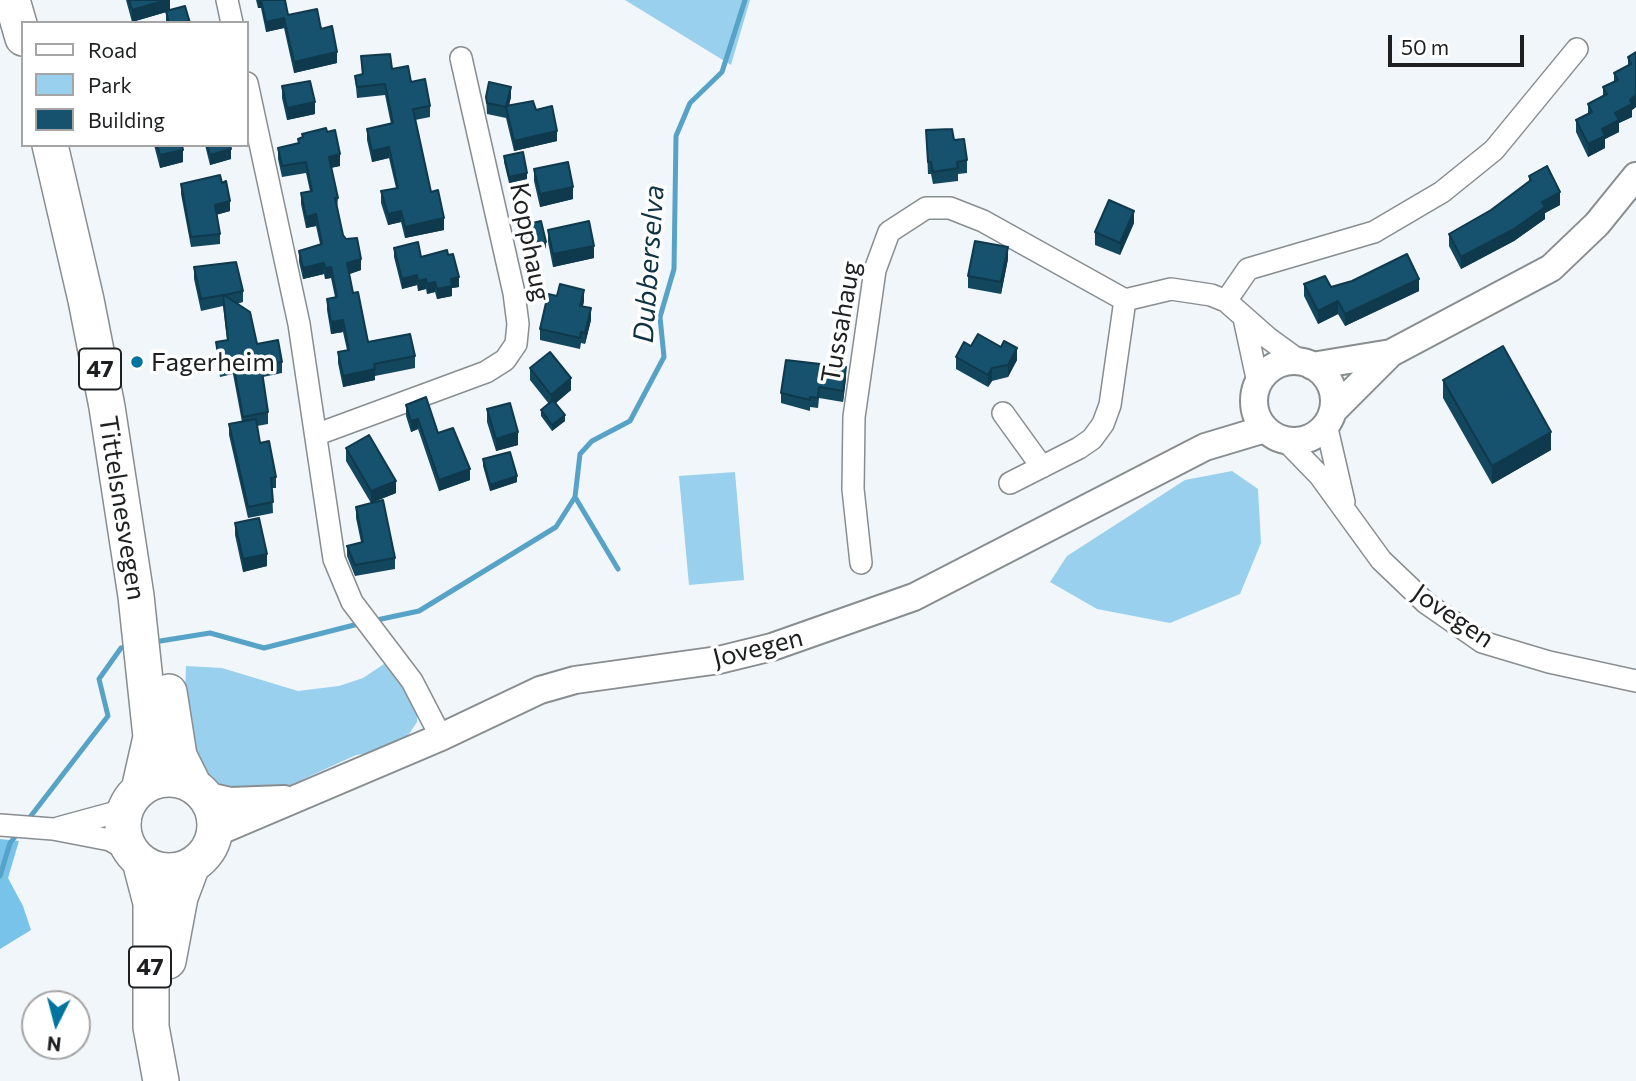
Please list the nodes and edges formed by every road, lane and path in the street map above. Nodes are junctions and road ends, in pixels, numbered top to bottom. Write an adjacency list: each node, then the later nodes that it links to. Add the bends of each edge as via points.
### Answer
1 (12, 0): 6 (main road)
2 (35, 0): 4 (main road)
3 (227, 0): 5 (street)
4 (40, 21)
5 (232, 21)
6 (21, 31)
7 (1577, 49): 14 (street, via 1494,150 1442,191 1374,232 1248,269)
8 (461, 58): 21 (street, Kopphaug, via 514,293 516,344 505,360 486,372)
9 (248, 87): 21 (street, via 284,247)
10 (50, 147): 26 (main road, Tittelsnesvegen / 47)
11 (73, 147): 26 (main road, Tittelsnesvegen / 47, via 126,390)
12 (1636, 176): 16 (street, via 1597,224 1550,268)
13 (1125, 300): 14 (street, via 1171,289); 22 (street, via 1110,405 1103,424 1092,439); 25 (street, Tussahaug, via 983,221 950,208 926,208 889,232 875,270 854,417 853,489)
14 (1226, 301): 15 (street)
15 (1244, 318): 17 (street); 19 (street)
16 (1391, 353): 17 (street); 20 (street)
17 (1306, 364): 19 (street, via 1276,365); 20 (street, via 1331,385)
18 (1003, 413): 22 (street)
19 (1266, 414): 20 (street, via 1308,438); 24 (street, Jovegen); 29 (street, Jovegen, via 914,597 835,627 719,660 575,680 540,690)
20 (1329, 418): 24 (street, Jovegen)
21 (318, 434): 29 (street, via 334,559 344,588 412,681)
22 (1042, 467): 23 (street)
23 (1010, 483)
24 (1345, 507): 27 (street, Jovegen, via 1381,560 1426,603 1482,642)
25 (861, 563)
26 (147, 594): 28 (main road, Tittelsnesvegen / 47)
27 (1636, 681)
28 (160, 707): 30 (main road, Tittelsnesvegen / 47, via 179,756); 31 (main road, Tittelsnesvegen / 47)
29 (441, 737): 32 (street, Jovegen)
30 (199, 790): 31 (main road, via 181,780 166,779); 32 (street, Jovegen, via 230,801); 35 (main road, 47, via 215,819)
31 (134, 795): 34 (street, via 113,813); 36 (main road, 47, via 123,826)
32 (293, 799): 35 (street, Jovegen)
33 (0, 825): 34 (street)
34 (53, 829): 36 (street, via 110,840)
35 (215, 833): 37 (main road, 47, via 203,857)
36 (136, 856): 37 (main road, via 166,871); 38 (main road, 47, via 151,903 151,1027)
37 (192, 865): 38 (main road, 47, via 173,924)
38 (160, 1077)

